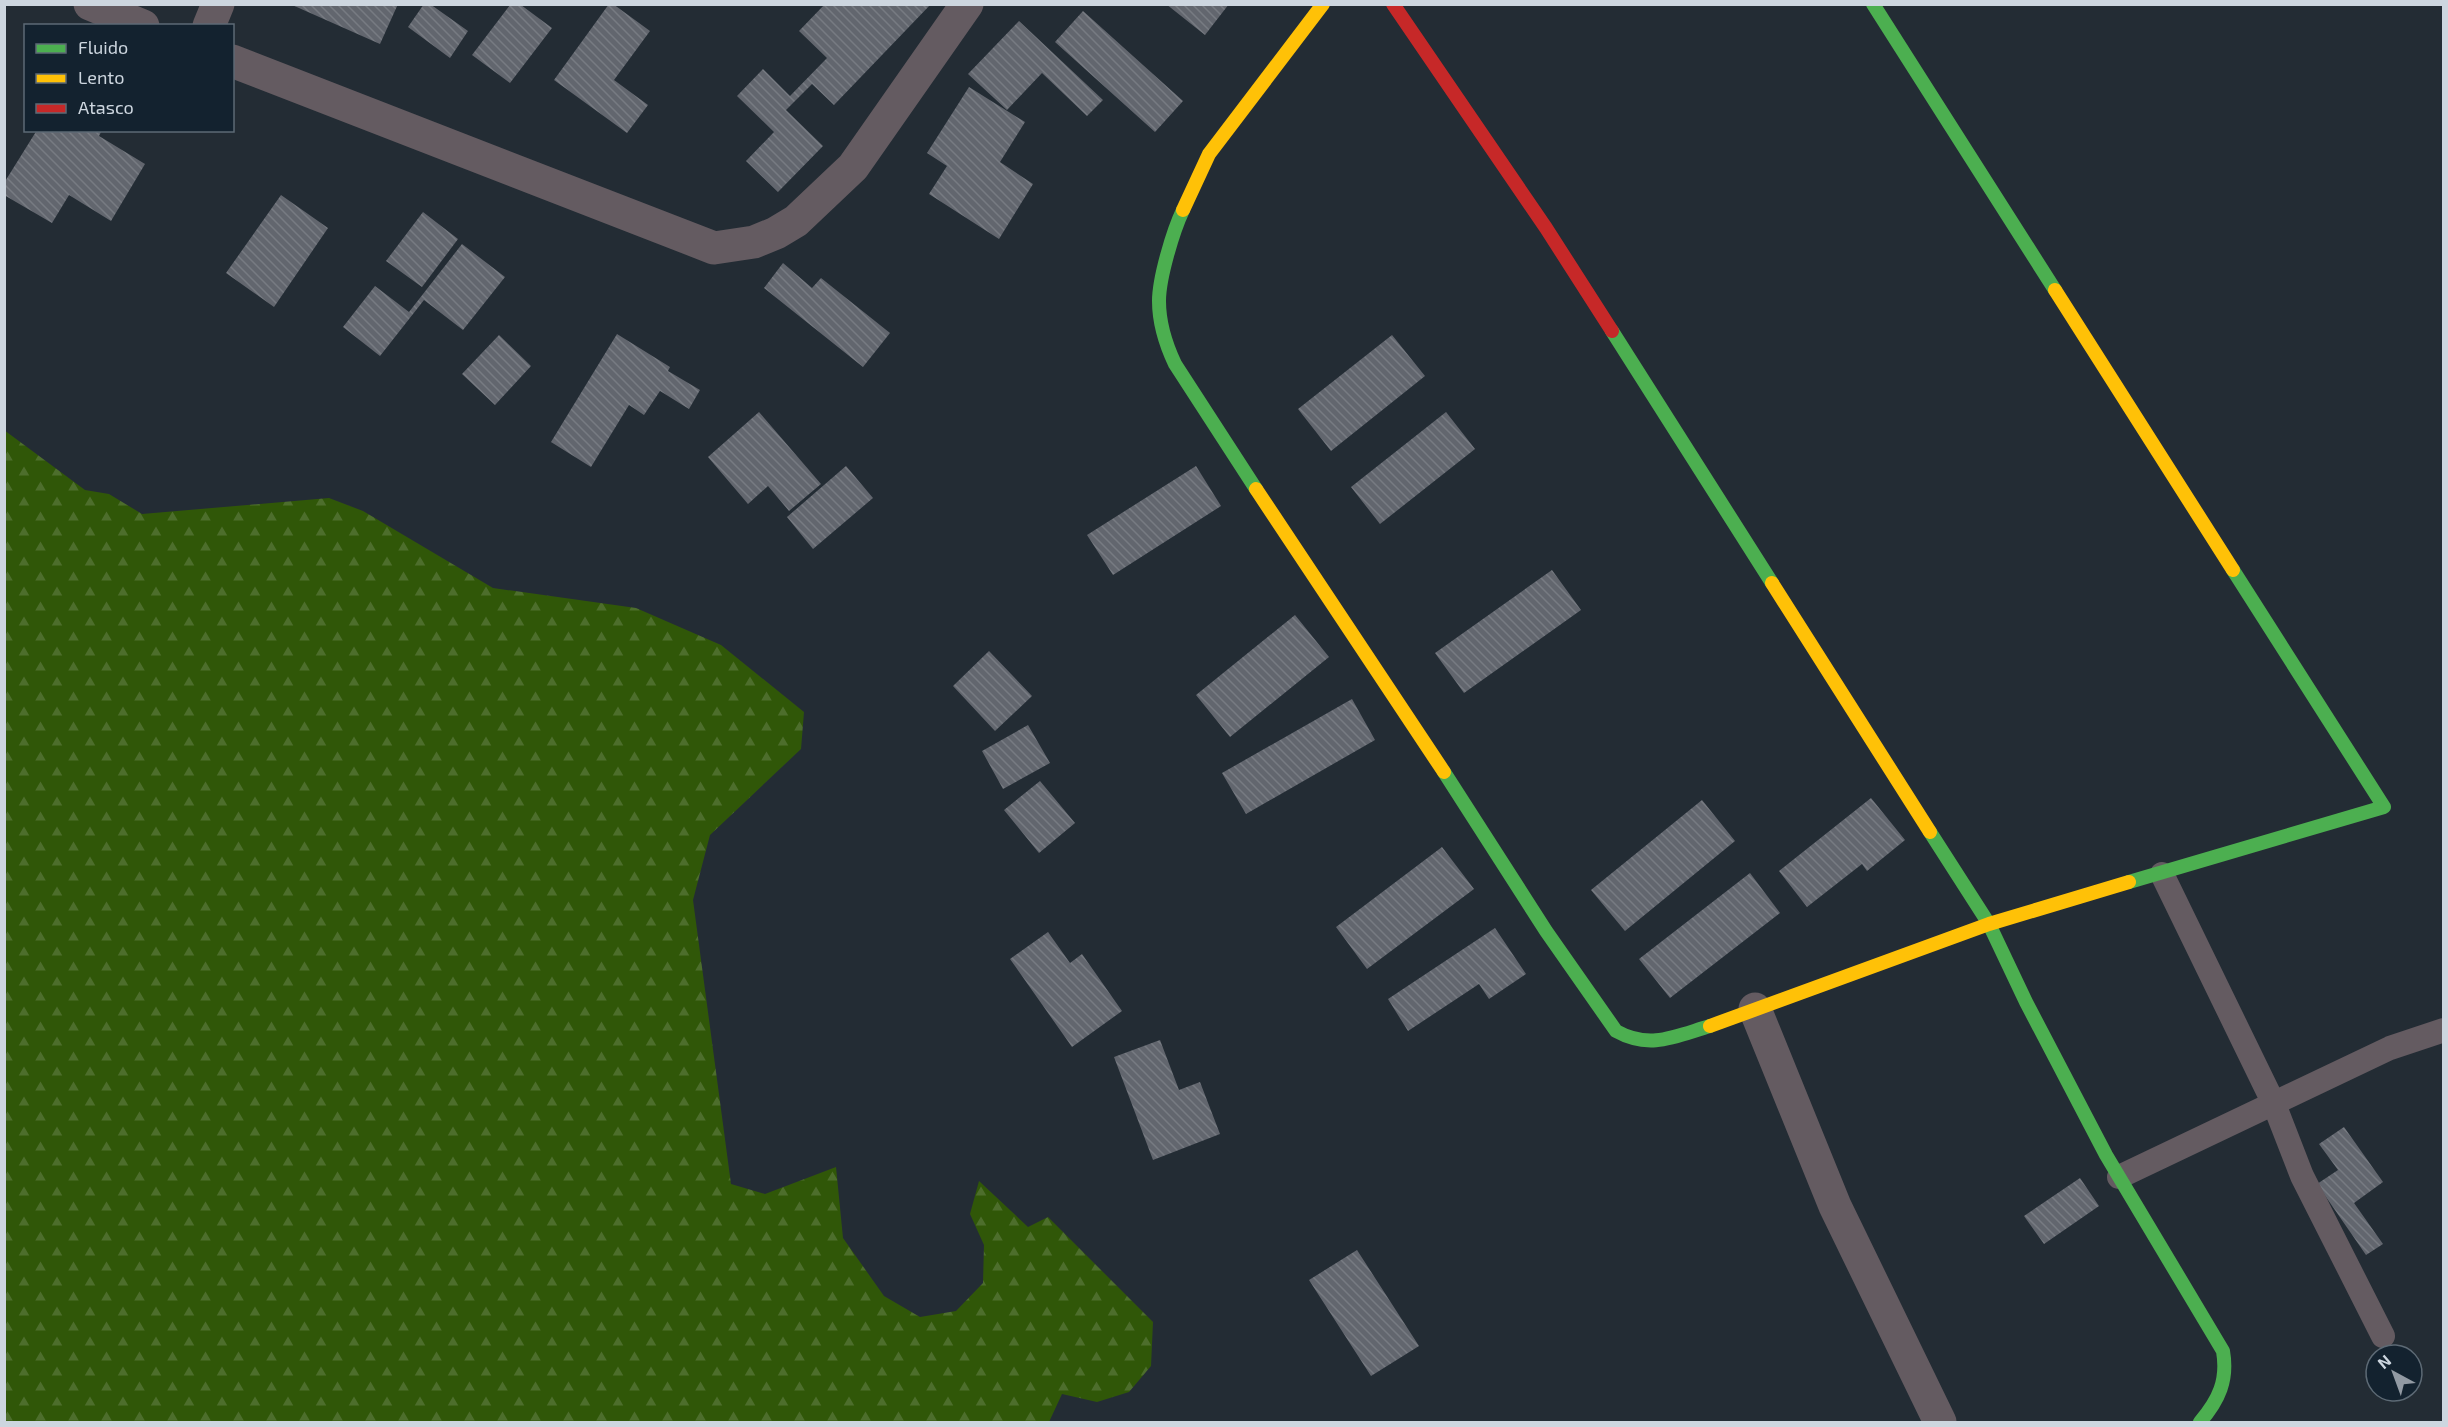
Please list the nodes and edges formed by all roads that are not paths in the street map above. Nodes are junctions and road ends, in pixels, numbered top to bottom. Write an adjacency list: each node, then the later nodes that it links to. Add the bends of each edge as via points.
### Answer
1 (90, 4): 7 (street)
2 (218, 4): 8 (street)
3 (967, 4): 9 (street, via 853,167 796,221 776,233 754,242 714,248)
4 (1323, 4): 12 (street, via 1209,154 1179,219 1159,302 1166,345 1546,931 1616,1031 1630,1039 1656,1042)
5 (1393, 4): 11 (street, via 1546,228)
6 (1873, 4): 10 (street, via 2384,807)
7 (138, 24)
8 (209, 24)
9 (234, 62)
10 (2162, 873): 11 (street); 14 (lane)
11 (1989, 924): 12 (street); 15 (street, via 2059,1068)
12 (1755, 1009): 17 (street, via 1835,1206)
13 (2444, 1030): 14 (lane, via 2390,1048)
14 (2274, 1104): 15 (lane); 16 (lane, via 2302,1176)
15 (2119, 1178): 18 (street, via 2223,1351 2223,1388)
16 (2383, 1336)
17 (1940, 1422)
18 (2200, 1422)

